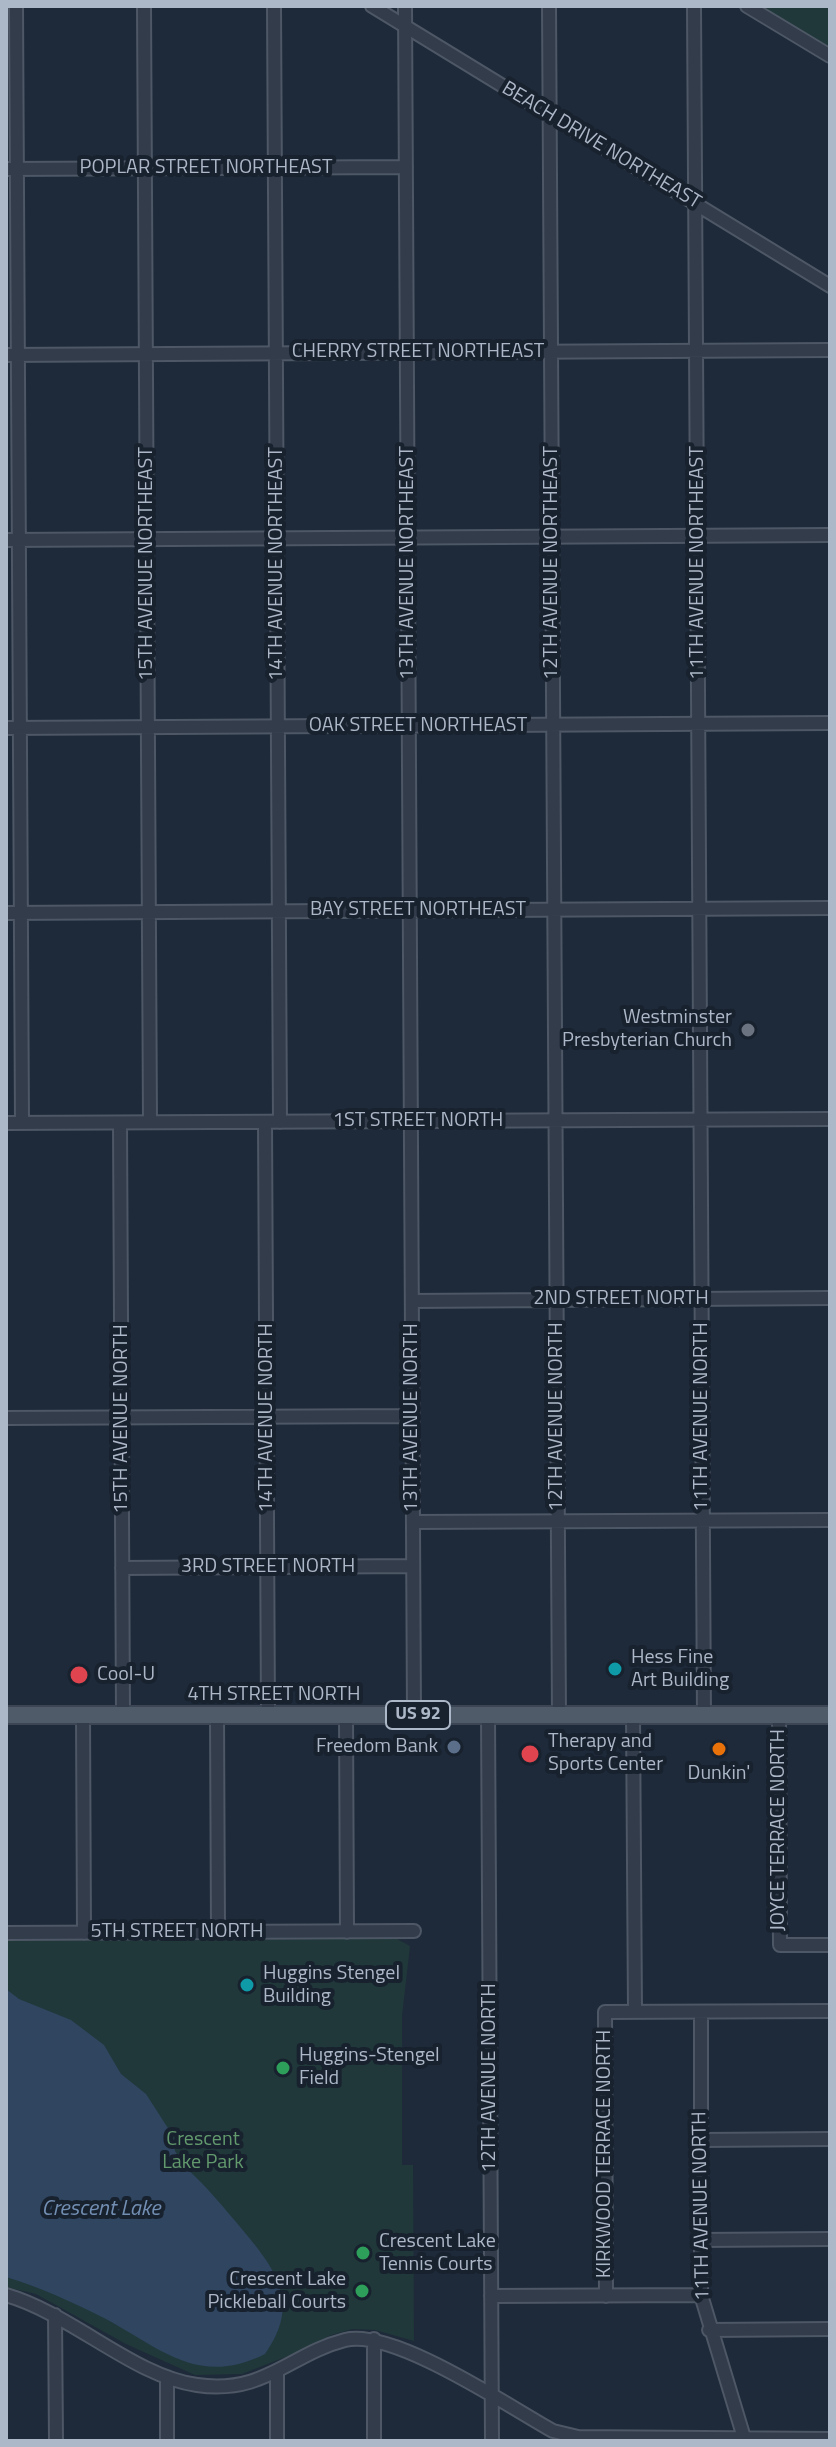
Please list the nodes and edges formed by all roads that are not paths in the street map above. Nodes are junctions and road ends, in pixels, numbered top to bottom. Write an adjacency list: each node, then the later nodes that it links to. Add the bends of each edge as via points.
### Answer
1 (16, 6): 15 (street)
2 (144, 6): 14 (street, 15TH AVENUE NORTHEAST)
3 (274, 6): 12 (street, 14TH AVENUE NORTHEAST)
4 (372, 6): 9 (street, BEACH DRIVE NORTHEAST)
5 (405, 6): 9 (street, 13TH AVENUE NORTHEAST)
6 (549, 6): 11 (street, 12TH AVENUE NORTHEAST)
7 (694, 6): 16 (street, 11TH AVENUE NORTHEAST)
8 (747, 6): 10 (street)
9 (405, 25): 11 (street, BEACH DRIVE NORTHEAST); 13 (street, 13TH AVENUE NORTHEAST)
10 (830, 56)
11 (550, 117): 16 (street, BEACH DRIVE NORTHEAST); 21 (street, 12TH AVENUE NORTHEAST)
12 (275, 167): 13 (street, POPLAR STREET NORTHEAST); 14 (street, POPLAR STREET NORTHEAST); 22 (street, 14TH AVENUE NORTHEAST)
13 (406, 167): 20 (street, 13TH AVENUE NORTHEAST)
14 (145, 168): 15 (street, POPLAR STREET NORTHEAST); 23 (street, 15TH AVENUE NORTHEAST)
15 (11, 169): 24 (street)
16 (695, 202): 17 (street, BEACH DRIVE NORTHEAST); 19 (street, 11TH AVENUE NORTHEAST)
17 (830, 286)
18 (830, 350): 19 (street, CHERRY STREET NORTHEAST)
19 (696, 351): 21 (street, CHERRY STREET NORTHEAST); 26 (street, 11TH AVENUE NORTHEAST)
20 (407, 352): 21 (street, CHERRY STREET NORTHEAST); 22 (street, CHERRY STREET NORTHEAST); 27 (street, 13TH AVENUE NORTHEAST)
21 (551, 352): 28 (street, 12TH AVENUE NORTHEAST)
22 (276, 353): 23 (street, CHERRY STREET NORTHEAST); 29 (street, 14TH AVENUE NORTHEAST)
23 (146, 354): 24 (street, CHERRY STREET NORTHEAST); 30 (street, 15TH AVENUE NORTHEAST)
24 (12, 355): 31 (street)
25 (830, 535): 26 (street)
26 (697, 536): 28 (street); 33 (street, 11TH AVENUE NORTHEAST)
27 (408, 537): 28 (street); 29 (street); 36 (street, 13TH AVENUE NORTHEAST)
28 (552, 537): 34 (street, 12TH AVENUE NORTHEAST)
29 (277, 538): 30 (street); 35 (street, 14TH AVENUE NORTHEAST)
30 (147, 539): 31 (street); 37 (street, 15TH AVENUE NORTHEAST)
31 (12, 540): 38 (street)
32 (830, 723): 33 (street, OAK STREET NORTHEAST)
33 (698, 724): 34 (street, OAK STREET NORTHEAST); 40 (street, 11TH AVENUE NORTHEAST)
34 (553, 725): 36 (street, OAK STREET NORTHEAST); 42 (street, 12TH AVENUE NORTHEAST)
35 (278, 726): 36 (street, OAK STREET NORTHEAST); 37 (street, OAK STREET NORTHEAST); 43 (street, 14TH AVENUE NORTHEAST)
36 (409, 726): 41 (street, 13TH AVENUE NORTHEAST)
37 (148, 727): 38 (street, OAK STREET NORTHEAST); 44 (street, 15TH AVENUE NORTHEAST)
38 (13, 728): 46 (street)
39 (830, 908): 40 (street, BAY STREET NORTHEAST)
40 (699, 909): 42 (street, BAY STREET NORTHEAST); 47 (street, 11TH AVENUE NORTHEAST)
41 (410, 910): 42 (street, BAY STREET NORTHEAST); 43 (street, BAY STREET NORTHEAST); 50 (street, 13TH AVENUE NORTHEAST)
42 (554, 910): 49 (street, 12TH AVENUE NORTHEAST)
43 (279, 911): 44 (street, BAY STREET NORTHEAST); 53 (street, 14TH AVENUE NORTHEAST)
44 (149, 912): 46 (street, BAY STREET NORTHEAST); 51 (street, 15TH AVENUE NORTHEAST)
45 (6, 913): 46 (street, BAY STREET NORTHEAST)
46 (21, 913): 55 (street)
47 (700, 1119): 48 (street, 1ST STREET NORTH); 49 (street, 1ST STREET NORTH); 58 (street, 11TH AVENUE NORTH)
48 (830, 1119)
49 (555, 1120): 50 (street, 1ST STREET NORTH); 59 (street, 12TH AVENUE NORTH)
50 (411, 1121): 53 (street, 1ST STREET NORTH); 60 (street, 13TH AVENUE NORTH)
51 (150, 1122): 52 (street, 1ST STREET NORTH); 56 (street, 1ST STREET NORTH)
52 (265, 1122): 53 (street, 1ST STREET NORTH); 62 (street, 14TH AVENUE NORTH)
53 (280, 1122)
54 (6, 1123): 55 (street, 1ST STREET NORTH)
55 (22, 1123): 56 (street, 1ST STREET NORTH)
56 (120, 1123): 64 (street, 15TH AVENUE NORTH)
57 (830, 1298): 58 (street, 2ND STREET NORTH)
58 (701, 1299): 59 (street, 2ND STREET NORTH); 65 (street, 11TH AVENUE NORTH)
59 (556, 1300): 60 (street, 2ND STREET NORTH); 67 (street, 12TH AVENUE NORTH)
60 (412, 1301): 61 (street, 13TH AVENUE NORTH)
61 (412, 1416): 62 (street); 68 (street, 13TH AVENUE NORTH)
62 (267, 1417): 64 (street); 70 (street, 14TH AVENUE NORTH)
63 (6, 1418): 64 (street)
64 (122, 1418): 71 (street, 15TH AVENUE NORTH)
65 (702, 1520): 66 (street); 67 (street); 82 (street, 11TH AVENUE NORTH)
66 (830, 1520)
67 (558, 1521): 68 (street); 80 (street, 12TH AVENUE NORTH)
68 (413, 1522): 69 (street, 13TH AVENUE NORTH)
69 (413, 1566): 70 (street, 3RD STREET NORTH); 78 (street, 13TH AVENUE NORTH)
70 (267, 1567): 71 (street, 3RD STREET NORTH); 76 (street, 14TH AVENUE NORTH)
71 (122, 1568): 74 (street, 15TH AVENUE NORTH)
72 (6, 1715): 73 (main road, 4TH STREET NORTH / US 92)
73 (83, 1715): 74 (main road, 4TH STREET NORTH / US 92); 89 (street)
74 (123, 1715): 75 (main road, 4TH STREET NORTH / US 92)
75 (217, 1715): 76 (main road, 4TH STREET NORTH / US 92); 86 (street)
76 (268, 1715): 77 (main road, 4TH STREET NORTH / US 92)
77 (346, 1715): 78 (main road, 4TH STREET NORTH / US 92); 87 (street)
78 (414, 1715): 79 (main road, 4TH STREET NORTH / US 92)
79 (488, 1715): 80 (main road, 4TH STREET NORTH / US 92); 100 (street, 12TH AVENUE NORTH)
80 (559, 1715): 81 (main road, 4TH STREET NORTH / US 92)
81 (633, 1715): 82 (main road, 4TH STREET NORTH / US 92); 92 (street)
82 (704, 1715): 83 (main road, 4TH STREET NORTH / US 92)
83 (779, 1715): 84 (main road, 4TH STREET NORTH / US 92); 90 (street, JOYCE TERRACE NORTH, via 780,1945)
84 (830, 1715)
85 (414, 1931): 87 (street, 5TH STREET NORTH)
86 (218, 1932): 87 (street, 5TH STREET NORTH); 89 (street, 5TH STREET NORTH)
87 (347, 1932)
88 (6, 1933): 89 (street, 5TH STREET NORTH)
89 (84, 1933)
90 (830, 1945)
91 (830, 2011): 93 (street)
92 (635, 2012): 93 (street); 101 (street, KIRKWOOD TERRACE NORTH, via 605,2012)
93 (701, 2012): 95 (street, 11TH AVENUE NORTH)
94 (830, 2139): 95 (street)
95 (701, 2140): 97 (street, 11TH AVENUE NORTH)
96 (830, 2239): 97 (street)
97 (700, 2240): 99 (street, 11TH AVENUE NORTH)
98 (6, 2295): 102 (street)
99 (701, 2295): 101 (street); 104 (street, 11TH AVENUE NORTH)
100 (491, 2296): 101 (street); 108 (street, 12TH AVENUE NORTH)
101 (606, 2296)
102 (55, 2315): 107 (street); 112 (street)
103 (830, 2329): 104 (street)
104 (709, 2330): 111 (street, 11TH AVENUE NORTH)
105 (374, 2339): 106 (street, via 342,2340); 108 (street, via 410,2351); 115 (street)
106 (277, 2374): 107 (street, via 224,2386); 114 (street)
107 (167, 2377): 113 (street)
108 (492, 2397): 110 (street, via 553,2431); 116 (street, 12TH AVENUE NORTH)
109 (830, 2439): 111 (street)
110 (608, 2440): 111 (street)
111 (745, 2440)
112 (56, 2441)
113 (167, 2441)
114 (277, 2441)
115 (374, 2441)
116 (492, 2441)

